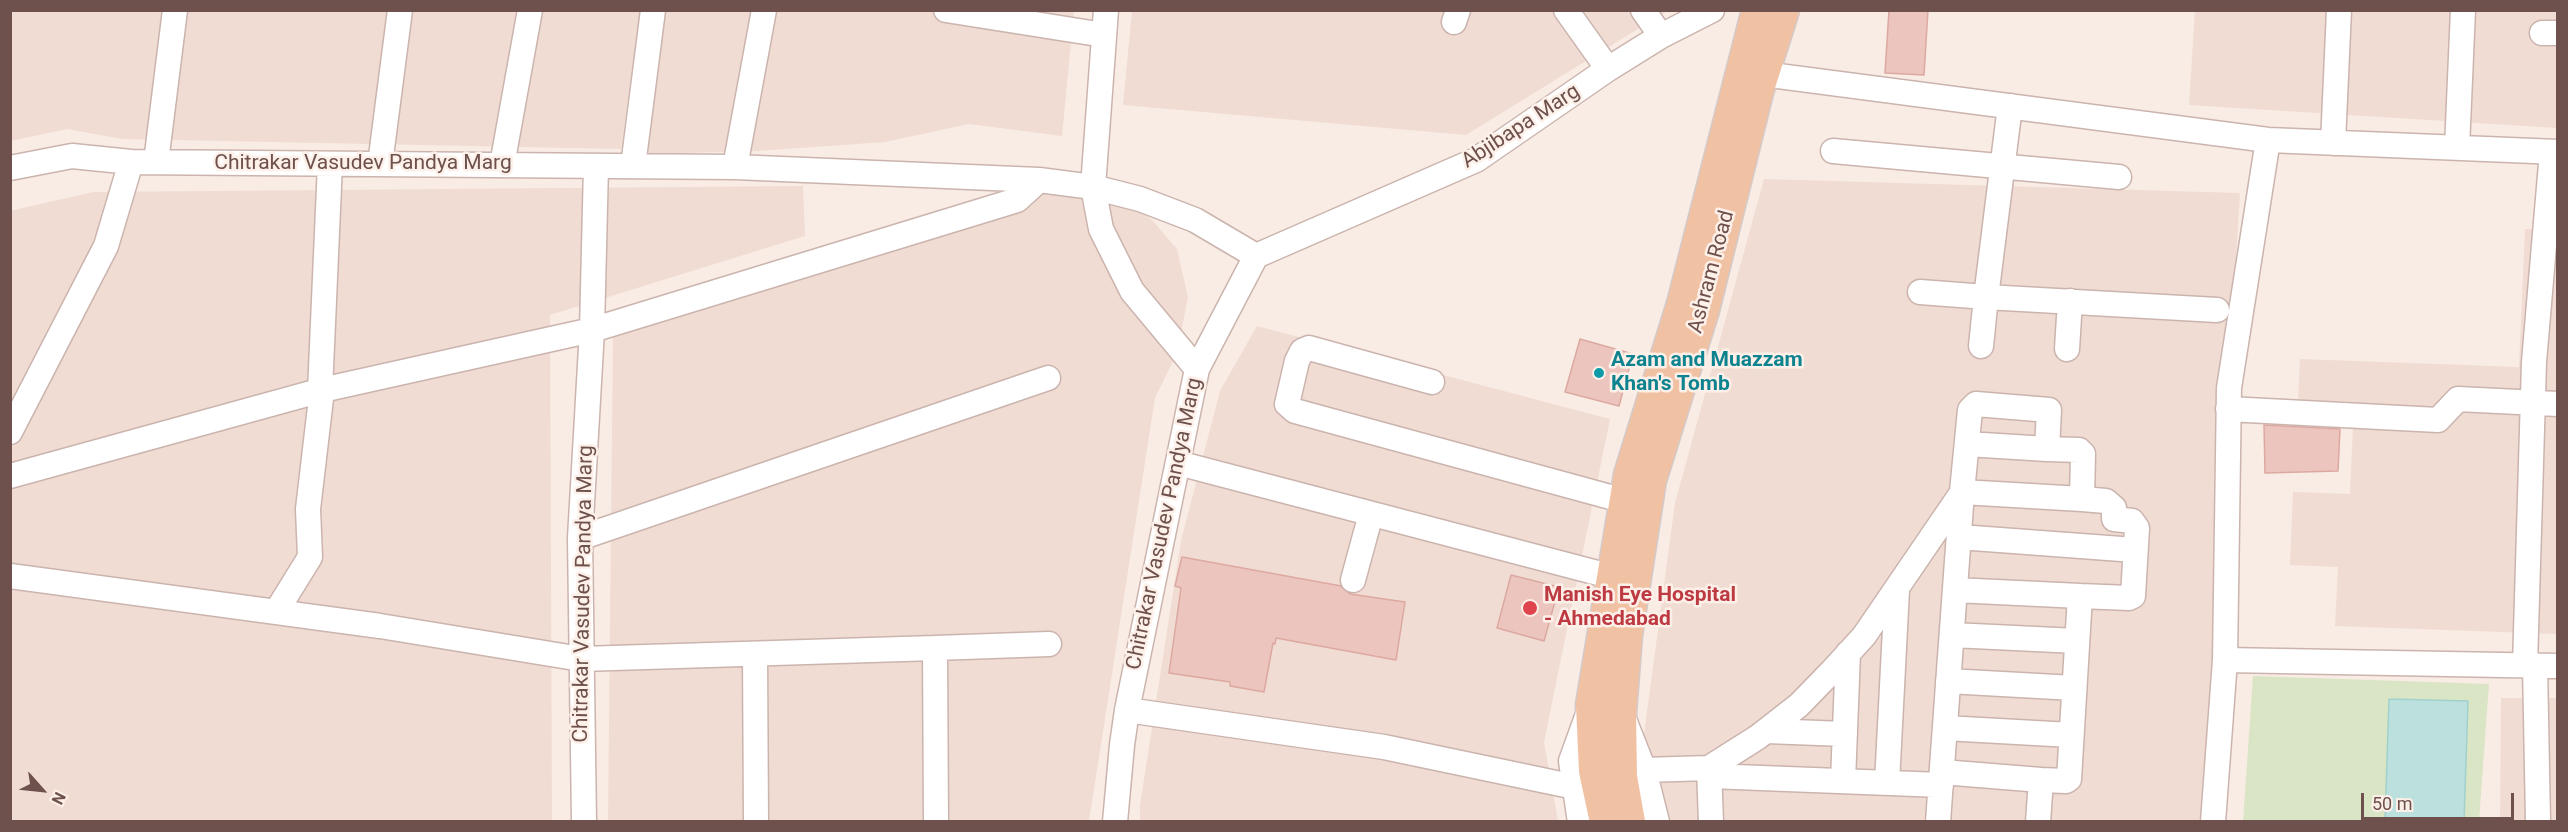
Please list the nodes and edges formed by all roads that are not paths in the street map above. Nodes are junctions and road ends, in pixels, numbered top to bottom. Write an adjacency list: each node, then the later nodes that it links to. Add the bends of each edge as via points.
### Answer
1 (175, 10): 27 (street)
2 (400, 10): 29 (street)
3 (530, 10): 30 (street)
4 (653, 10): 32 (street)
5 (764, 10): 33 (street)
6 (946, 10): 15 (street)
7 (1106, 10): 16 (street)
8 (1566, 10): 18 (street)
9 (1643, 10): 17 (street)
10 (1712, 10): 17 (street, Abjibapa Marg)
11 (1757, 10): 61 (main road, Ashram Road, via 1682,304 1629,475)
12 (1784, 10): 19 (main road, Ashram Road)
13 (2339, 10): 22 (street)
14 (2463, 10): 23 (street)
15 (1003, 15): 16 (street)
16 (1104, 35): 38 (street)
17 (1661, 36): 18 (street, Abjibapa Marg)
18 (1608, 69): 39 (street, Abjibapa Marg, via 1476,160)
19 (1763, 74): 20 (street); 90 (main road, Ashram Road, via 1704,309 1651,480)
20 (2010, 106): 21 (street); 35 (street)
21 (2268, 140): 22 (street); 53 (street)
22 (2332, 143): 23 (street)
23 (2457, 148): 25 (street)
24 (1833, 151): 35 (street)
25 (2555, 152): 51 (street)
26 (131, 162): 27 (street, Chitrakar Vasudev Pandya Marg); 34 (street, Chitrakar Vasudev Pandya Marg, via 72,156); 54 (street, via 106,246)
27 (156, 162): 28 (street, Chitrakar Vasudev Pandya Marg)
28 (330, 164): 29 (street, Chitrakar Vasudev Pandya Marg); 50 (street)
29 (380, 164): 30 (street, Chitrakar Vasudev Pandya Marg)
30 (502, 165): 31 (street, Chitrakar Vasudev Pandya Marg)
31 (596, 166): 32 (street, Chitrakar Vasudev Pandya Marg); 44 (street, Chitrakar Vasudev Pandya Marg)
32 (633, 166): 33 (street, Chitrakar Vasudev Pandya Marg)
33 (735, 167): 37 (street, Chitrakar Vasudev Pandya Marg)
34 (10, 168)
35 (2003, 168): 36 (street); 41 (street)
36 (2119, 177)
37 (1039, 180): 38 (street, Chitrakar Vasudev Pandya Marg); 44 (street, via 1017,200)
38 (1093, 187): 39 (street, Chitrakar Vasudev Pandya Marg, via 1140,199 1195,220); 47 (street, via 1101,229 1132,291)
39 (1256, 256): 47 (street, Chitrakar Vasudev Pandya Marg)
40 (1920, 292): 41 (street)
41 (1986, 297): 42 (street); 45 (street)
42 (2070, 301): 43 (street); 46 (street)
43 (2217, 310)
44 (592, 330): 50 (street); 64 (street, Chitrakar Vasudev Pandya Marg)
45 (1981, 346)
46 (2067, 349)
47 (1197, 369): 57 (street, Chitrakar Vasudev Pandya Marg)
48 (1048, 378): 64 (street)
49 (1432, 382): 61 (street, via 1309,348 1302,351 1297,361 1287,404 1295,411)
50 (322, 390): 58 (street); 72 (street, via 308,509 310,557)
51 (2532, 403): 52 (street); 53 (street, via 2458,399 2438,420); 81 (street)
52 (2558, 404)
53 (2228, 409): 80 (street)
54 (10, 432)
55 (1967, 444): 56 (street); 56 (street, via 1970,410 1976,404 2049,410); 59 (street)
56 (2048, 449): 60 (street, via 2081,452)
57 (1178, 463): 62 (street); 84 (street, Chitrakar Vasudev Pandya Marg)
58 (10, 476)
59 (1962, 492): 60 (street); 63 (street); 69 (street)
60 (2082, 499): 65 (street, via 2106,501 2114,508 2114,519 2136,524)
61 (1625, 501): 67 (main road, Ashram Road)
62 (1371, 514): 67 (street); 68 (street)
63 (1959, 537): 65 (street); 70 (street)
64 (580, 538): 79 (street, Chitrakar Vasudev Pandya Marg)
65 (2135, 550): 71 (street, via 2133,596)
66 (10, 576): 72 (street)
67 (1613, 577): 90 (main road, Ashram Road, via 1591,705)
68 (1353, 580)
69 (1897, 590): 77 (street); 94 (street)
70 (1955, 590): 71 (street); 73 (street)
71 (2080, 597): 74 (street)
72 (276, 612): 79 (street)
73 (1952, 635): 74 (street); 82 (street)
74 (2077, 641): 83 (street)
75 (1049, 644): 76 (street)
76 (935, 648): 78 (street); 98 (street)
77 (1848, 653): 86 (street, via 1799,705); 87 (street)
78 (755, 654): 79 (street); 97 (street)
79 (581, 659): 96 (street, Chitrakar Vasudev Pandya Marg)
80 (2225, 660): 81 (street); 107 (street)
81 (2539, 665): 108 (street)
82 (1948, 681): 83 (street); 85 (street)
83 (2074, 688): 88 (street)
84 (1127, 710): 90 (street); 99 (street, Chitrakar Vasudev Pandya Marg)
85 (1945, 728): 88 (street); 91 (street)
86 (1766, 731): 87 (street); 89 (street)
87 (1845, 734): 93 (street)
88 (2072, 735): 92 (street, via 2069,778)
89 (1710, 772): 90 (street); 93 (street); 104 (street)
90 (1609, 776): 100 (street); 101 (main road); 102 (main road); 103 (street)
91 (1941, 779): 92 (street); 94 (street); 95 (street)
92 (2041, 780): 106 (street)
93 (1844, 781): 94 (street)
94 (1887, 783)
95 (1938, 821): 105 (street)
96 (584, 822)
97 (756, 822)
98 (936, 822)
99 (1115, 822)
100 (1580, 822)
101 (1605, 822)
102 (1630, 822)
103 (1657, 822)
104 (1711, 822)
105 (1946, 822)
106 (2038, 822)
107 (2213, 822)
108 (2538, 822)

